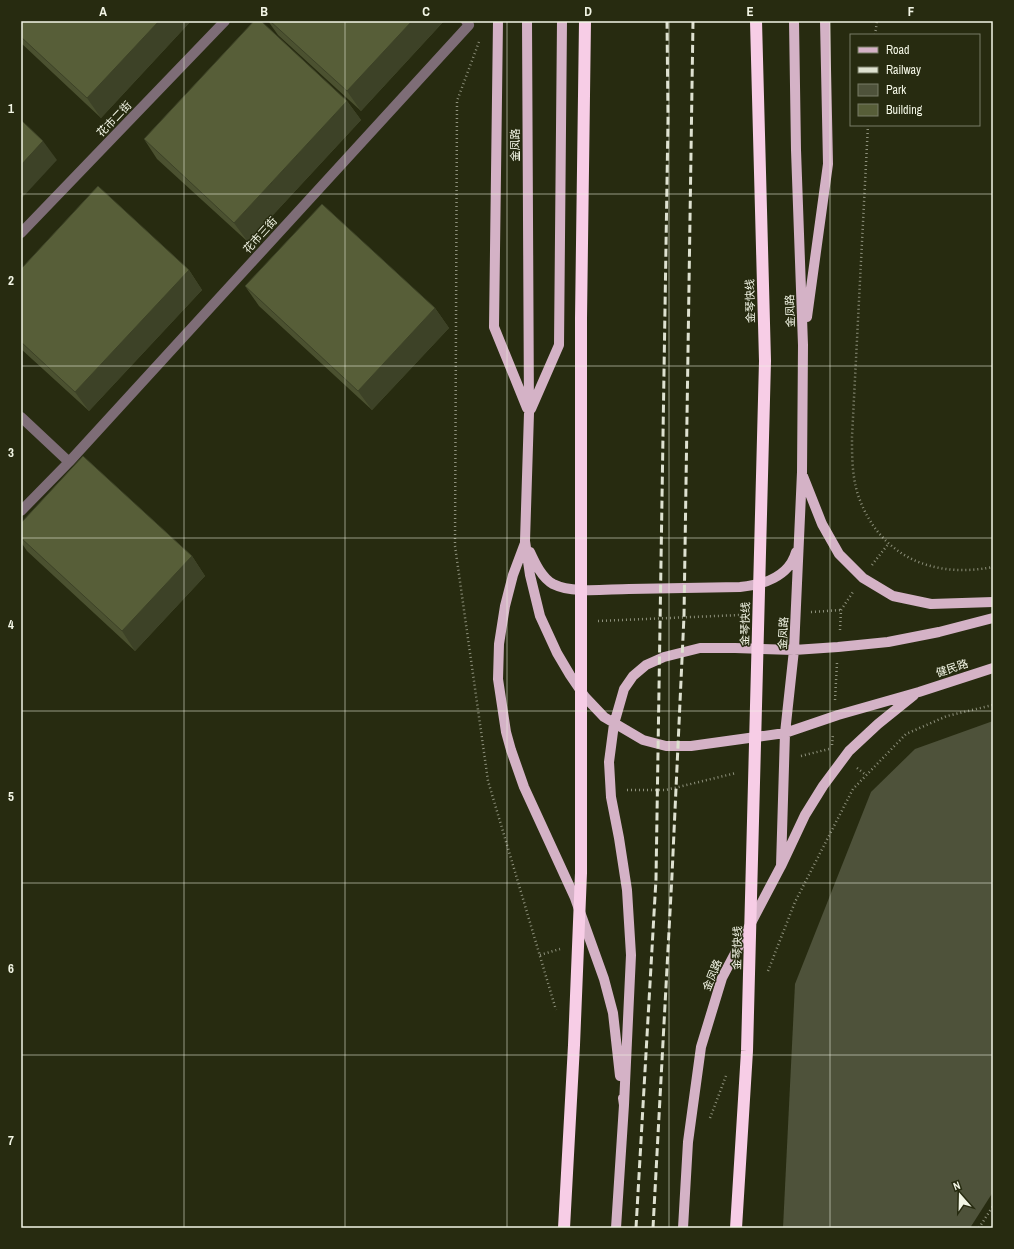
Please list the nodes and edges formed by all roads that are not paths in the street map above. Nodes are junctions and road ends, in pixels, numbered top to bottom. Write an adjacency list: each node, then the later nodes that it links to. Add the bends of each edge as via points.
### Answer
1 (225, 21): 10 (lane, 花市二街)
2 (498, 21): 12 (main road, via 494,327)
3 (527, 21): 12 (main road, 金凤路)
4 (562, 21): 12 (main road, via 559,345)
5 (585, 21): 28 (highway, via 581,318 581,873)
6 (756, 21): 31 (highway, 金琴快线, via 765,360 747,1051)
7 (794, 21): 11 (main road, 金凤路)
8 (825, 21): 11 (main road, via 828,164)
9 (468, 23): 14 (lane, 花市三街)
10 (21, 233)
11 (803, 345): 15 (main road, 金凤路)
12 (529, 413): 17 (main road, 金凤路)
13 (21, 417): 14 (lane)
14 (69, 462): 16 (lane, 花市三街)
15 (802, 472): 18 (main road, 金凤路); 19 (main road, via 822,524 839,554 863,578 893,596 931,604)
16 (21, 511)
17 (525, 541): 18 (main road, via 542,574 552,583 563,587 589,589 752,586 771,580 782,573 795,556); 24 (main road, 健民路, via 534,594 548,636 585,696 596,710); 27 (main road, via 509,590 499,644 498,679 506,732 524,786 575,898 604,979 613,1013)
18 (798, 543): 21 (main road, 金凤路)
19 (993, 602)
20 (993, 618): 21 (main road, via 888,642)
21 (794, 650): 24 (main road, via 706,648 664,657 646,665 633,676 624,689); 25 (main road, 金凤路)
22 (993, 668): 23 (main road, 健民路)
23 (919, 692): 25 (main road, 健民路); 26 (main road, via 849,751 823,786)
24 (614, 724): 25 (main road, 健民路, via 643,740 666,746 691,746); 27 (main road, via 609,762 610,789 627,890 632,955)
25 (785, 733): 26 (main road, 金凤路)
26 (781, 866): 30 (main road, 金凤路, via 722,978 701,1047 688,1142)
27 (624, 1105): 29 (main road)
28 (564, 1228)
29 (616, 1228)
30 (683, 1228)
31 (736, 1228)

